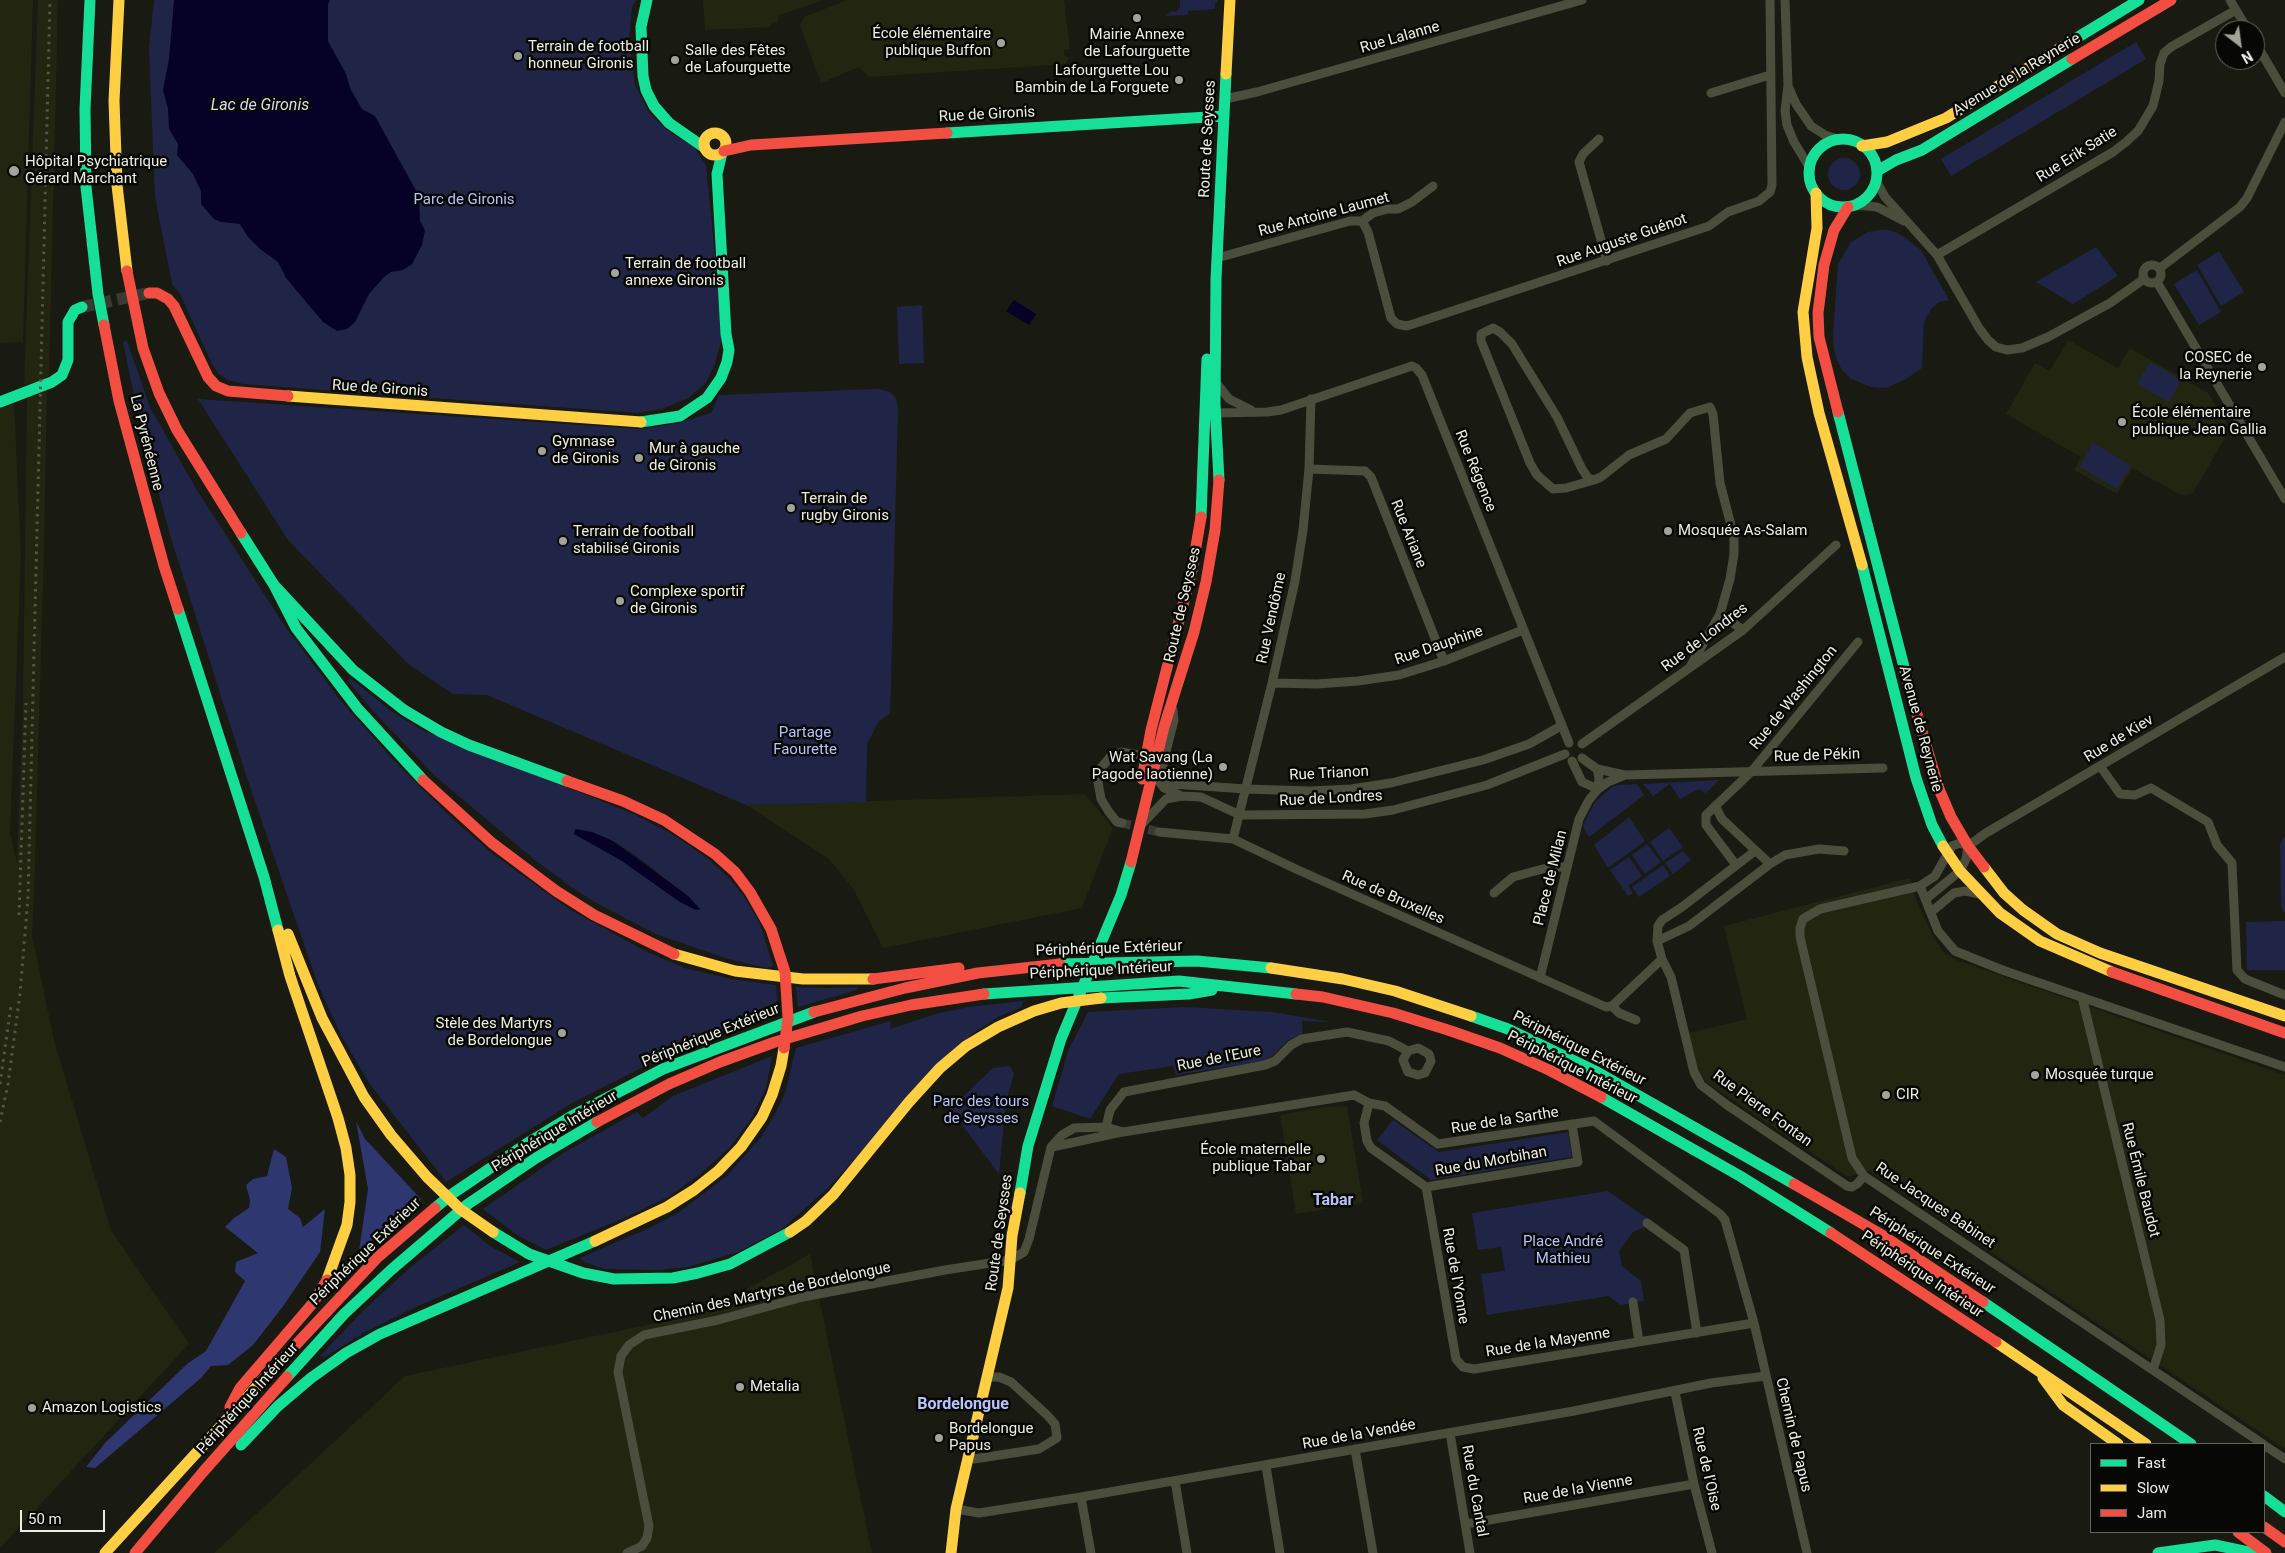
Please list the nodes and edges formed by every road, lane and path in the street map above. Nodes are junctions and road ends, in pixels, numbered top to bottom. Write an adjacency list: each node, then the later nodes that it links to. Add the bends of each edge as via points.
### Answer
1 (90, 0): 97 (main road, La Pyrénéenne, via 85,109 86,187 98,294 127,430 159,548)
2 (119, 0): 57 (main road, La Pyrénéenne, via 114,101 117,184 123,241 143,348 177,430)
3 (647, 0): 21 (main road, via 641,27 646,90 661,116)
4 (1230, 0): 18 (main road, Route de Seysses)
5 (1582, 0): 18 (street, Rue Lalanne)
6 (1770, 0): 14 (street, Rue Auguste Guénot)
7 (1785, 0): 15 (street)
8 (2139, 0): 27 (main road, Avenue de la Reynerie, via 1946,118 1887,142)
9 (2171, 0): 32 (main road, Avenue de la Reynerie, via 1922,150 1896,160)
10 (2230, 0): 11 (street)
11 (2236, 10): 12 (street); 38 (street, Rue Erik Satie, via 2164,53 2153,106 2126,142)
12 (2242, 20)
13 (2265, 59): 17 (street)
14 (1770, 75): 16 (street); 40 (street, Rue Auguste Guénot, via 1772,185 1766,196 1728,212 1709,226)
15 (1788, 85): 25 (street, via 1811,126); 30 (street, via 1787,126)
16 (1711, 92)
17 (2285, 93)
18 (1225, 99): 19 (main road, Route de Seysses)
19 (1224, 116): 26 (main road, Rue de Gironis); 39 (main road, Route de Seysses)
20 (2285, 122): 41 (street, via 2240,207)
21 (688, 135): 22 (main road); 28 (main road)
22 (708, 135): 23 (main road, Rue de Gironis, via 719,133); 28 (main road, via 704,141)
23 (725, 138): 26 (main road, Rue de Gironis); 29 (main road, Rue de Gironis)
24 (1599, 139): 40 (street, via 1579,162)
25 (1840, 140): 27 (main road); 30 (main road, via 1824,146 1812,160)
26 (751, 145): 29 (main road, Rue de Gironis)
27 (1862, 146): 32 (main road, via 1872,157)
28 (706, 150): 29 (main road, Rue de Gironis, via 714,155); 31 (main road, Rue de Gironis)
29 (723, 152): 31 (main road, Rue de Gironis)
30 (1810, 168): 34 (main road, via 1811,184)
31 (717, 174): 45 (main road, Rue de Gironis, via 726,334 719,363 707,387 692,402 663,419 612,421 228,391 216,386 208,377 174,306 157,293)
32 (1877, 176): 35 (main road, via 1871,192); 37 (street, via 1885,196)
33 (1433, 186): 36 (street, Rue Antoine Laumet, via 1398,209 1373,214)
34 (1816, 194): 35 (main road, via 1826,203); 92 (main road, Avenue de Reynerie, via 1817,228 1803,312 1807,357 1916,778 1932,825)
35 (1852, 206): 37 (street, via 1877,207); 89 (main road, Avenue de Reynerie, via 1834,230 1824,265 1818,312 1819,337 1923,737 1939,790)
36 (1362, 221): 39 (street, Rue Antoine Laumet, via 1350,221); 40 (street, Rue Auguste Guénot, via 1392,318 1397,324 1407,326)
37 (1909, 223): 38 (street)
38 (1937, 255): 43 (street, via 1988,340 2007,350 2022,348 2074,324)
39 (1217, 258): 42 (main road, Route de Seysses)
40 (1607, 261)
41 (2160, 268): 43 (street, via 2147,265 2143,269); 44 (street)
42 (1216, 279): 47 (main road, Route de Seysses); 49 (main road, Route de Seysses)
43 (2144, 279): 44 (street)
44 (2157, 282): 55 (street)
45 (149, 293)
46 (82, 306): 50 (main road, via 75,310 68,322 68,360 62,375)
47 (1215, 381): 51 (street, Rue Régence, via 1229,399); 52 (main road, Route de Seysses)
48 (1311, 399): 51 (street, Rue Régence, via 1281,410); 53 (street, Rue Vendôme); 59 (street, Rue Régence, via 1412,366 1416,368 1422,375)
49 (1205, 401): 52 (street); 71 (main road, Route de Seysses, via 1199,534)
50 (0, 402)
51 (1254, 411): 52 (street, Rue Régence)
52 (1216, 413): 66 (main road, Route de Seysses, via 1220,471 1215,530 1194,632)
53 (1309, 469): 63 (street, Rue Ariane, via 1364,472 1371,477); 65 (street, Rue Vendôme, via 1302,538)
54 (1594, 480): 54 (street, via 1553,488 1537,475 1481,341 1481,334 1493,328 1512,344 1557,417 1582,469 1588,478); 58 (street, via 1634,453 1666,439 1690,413 1710,407 1720,483 1734,537 1730,579)
55 (2285, 499)
56 (1836, 545): 60 (street, Rue de Londres)
57 (274, 585): 106 (main road, via 310,649 358,709 426,783 500,849 594,916 667,951 743,972 803,979 872,979 958,967); 147 (main road, via 353,670 404,710 469,745 623,801 664,820 693,838 735,872 764,915 776,942 785,972 787,1034 781,1066 762,1117 741,1147 718,1171 667,1207 592,1243 406,1321 346,1353 278,1406 225,1462)
58 (1720, 614): 60 (street); 64 (street)
59 (1523, 630): 63 (street, Rue Dauphine); 67 (street, Rue Régence)
60 (1743, 630): 64 (street, Rue de Londres)
61 (1858, 642): 78 (street, Rue de Washington)
62 (2285, 657): 74 (street, Rue de Kiev)
63 (1444, 662): 65 (street, Rue Dauphine, via 1399,675 1358,681)
64 (1690, 667): 69 (street, Rue de Londres)
65 (1272, 683): 80 (street, Rue Vendôme)
66 (1172, 706): 71 (main road, Route de Seysses); 80 (street, Rue Trianon, via 1174,720 1163,764 1164,778 1174,784)
67 (1561, 726): 68 (street, Rue Régence); 80 (street, Rue Trianon, via 1529,744 1483,760 1391,783 1310,791)
68 (1569, 743): 69 (street); 70 (street)
69 (1582, 744): 72 (street, via 1585,751)
70 (1565, 754): 73 (street); 84 (street, Rue de Londres, via 1487,785 1393,810 1356,815)
71 (1151, 757): 77 (main road, Route de Seysses); 85 (street, via 1120,752 1111,756 1101,768 1098,782 1101,799 1117,822); 103 (main road, Route de Seysses)
72 (1582, 758): 73 (street); 76 (street)
73 (1572, 761): 81 (street, via 1582,782)
74 (2100, 766): 89 (street, Rue de Kiev); 109 (street, via 2120,794 2135,795 2151,788 2208,822 2216,843 2232,863 2237,970 2245,979)
75 (1883, 768): 78 (street, Rue de Pékin)
76 (1597, 769): 79 (street); 81 (street)
77 (1152, 772): 82 (street, Rue de Londres, via 1164,788); 86 (main road, Route de Seysses)
78 (1751, 772): 79 (street); 83 (street, Rue de Washington)
79 (1625, 775): 81 (street)
80 (1246, 789): 84 (street, Rue Vendôme)
81 (1598, 789): 95 (street, Place de Milan, via 1580,819)
82 (1182, 796): 84 (street, Rue de Londres, via 1201,797); 86 (street, via 1166,799)
83 (1715, 806): 90 (street, via 1722,819); 94 (street, via 1706,815 1706,825)
84 (1240, 815): 88 (street, Rue Vendôme)
85 (1122, 823)
86 (1140, 826): 103 (main road, Route de Seysses, via 1122,895)
87 (1159, 832): 88 (street, Rue de Bruxelles)
88 (1233, 839): 107 (street, Rue de Bruxelles)
89 (1968, 846): 92 (street, via 1954,844); 96 (street); 112 (main road, Avenue de Reynerie, via 2004,893 2057,934 2100,953)
90 (1755, 851): 93 (street); 94 (street)
91 (1844, 851): 93 (street, via 1819,849 1784,855)
92 (1947, 853): 96 (main road, Avenue de Reynerie); 98 (street, Rue Jacques Babinet, via 1935,876)
93 (1770, 864): 104 (street, via 1689,926)
94 (1736, 865): 104 (street, via 1662,920 1658,926)
95 (1566, 867): 99 (street, via 1550,867 1513,877); 107 (street, Place de Milan)
96 (1960, 871): 100 (main road, Avenue de Reynerie); 101 (street)
97 (264, 877): 108 (main road, via 322,1018 344,1061 380,1120 427,1177 460,1209 529,1254 576,1271 614,1279 673,1278 698,1273 730,1264 782,1238 833,1195 940,1068 966,1046 998,1027 1061,1003 1094,998 1189,994); 136 (main road, via 290,976 346,1148 350,1202 343,1239 330,1275 313,1303 240,1388)
98 (1920, 886): 101 (street); 122 (street, Rue Jacques Babinet, via 1820,908 1803,919 1800,928 1852,1158)
99 (1494, 893)
100 (1980, 894): 102 (street, via 1954,893); 114 (main road, Avenue de Reynerie, via 2018,926 2066,954)
101 (1926, 899): 102 (street)
102 (1931, 912): 110 (street, via 1938,931 1955,951)
103 (1107, 926): 125 (main road, Route de Seysses, via 1061,1039 1028,1146)
104 (1658, 941): 105 (street)
105 (1662, 959): 111 (street); 122 (street, Rue Pierre Fontan, via 1671,977 1694,1072 1701,1085 1847,1186 1852,1187)
106 (978, 973): 136 (main road, Périphérique Extérieur, via 814,1012 714,1047 615,1093 541,1135 476,1177 378,1257); 140 (main road, Périphérique Extérieur, via 1067,963 1146,960 1272,968 1343,979 1395,992 1508,1028 1597,1072 1874,1230)
107 (1540, 978): 111 (street, Rue de Bruxelles)
108 (1230, 987): 131 (main road, Périphérique Intérieur, via 1323,997 1393,1013 1500,1048 1549,1070 1740,1176 1846,1242); 147 (main road, Périphérique Intérieur, via 1180,981 1001,991 910,1005 775,1042 669,1084 581,1130 489,1189 437,1230 344,1314)
109 (2285, 994)
110 (2082, 997): 116 (street); 132 (street, Rue Émile Baudot, via 2160,1320 2161,1345)
111 (1612, 1006): 113 (street, Rue de Bruxelles, via 1619,1013)
112 (2285, 1016)
113 (1636, 1020)
114 (2285, 1033)
115 (1408, 1051): 119 (street, Rue de l'Eure, via 1388,1041 1357,1033 1302,1039 1265,1065 1124,1092 1110,1110)
116 (2285, 1067)
117 (1369, 1103): 118 (street, Rue de la Sarthe, via 1385,1106 1438,1144); 120 (street, Rue de la Sarthe, via 1354,1095); 123 (street, Rue du Morbihan, via 1364,1123 1371,1148)
118 (1572, 1124): 123 (street, Rue du Morbihan, via 1578,1162); 127 (street, Rue de la Sarthe, via 1594,1121 1600,1124 1723,1217)
119 (1106, 1127): 120 (street, Rue de la Sarthe); 121 (street, Rue de la Sarthe, via 1074,1128)
120 (1123, 1132): 121 (street)
121 (1051, 1147): 125 (street, via 1029,1240 1024,1252)
122 (1864, 1176): 132 (street, Rue Jacques Babinet)
123 (1426, 1188): 130 (street, Rue de l'Yonne, via 1456,1360)
124 (1647, 1223): 128 (street, via 1684,1250)
125 (1010, 1260): 134 (main road, Route de Seysses, via 1007,1296); 160 (street, Chemin des Martyrs de Bordelongue, via 804,1297 718,1320 644,1335 629,1345 618,1372 648,1526)
126 (1633, 1302): 129 (street)
127 (1754, 1323): 128 (street, Rue de la Mayenne); 133 (street, Chemin de Papus)
128 (1696, 1333): 129 (street, Rue de la Mayenne)
129 (1638, 1342): 130 (street, Rue de la Mayenne, via 1474,1369)
130 (1462, 1367)
131 (2037, 1370): 138 (main road, via 2064,1405); 139 (main road, Périphérique Intérieur)
132 (2153, 1370): 141 (street, Rue Jacques Babinet)
133 (1766, 1376): 135 (street, Rue de la Vendée, via 1710,1383); 171 (street, Chemin de Papus)
134 (987, 1378): 144 (main road, Route de Seysses); 144 (street, via 999,1377 1011,1382 1055,1424 1057,1438 1039,1449)
135 (1675, 1392): 137 (street, Rue de la Vendée); 149 (street, Rue de l'Oise)
136 (221, 1425): 161 (main road, Périphérique Extérieur)
137 (1450, 1433): 143 (street, Rue de la Vendée); 156 (street, Rue du Cantal)
138 (2117, 1443)
139 (2145, 1443)
140 (2190, 1443)
141 (2260, 1443)
142 (2265, 1446): 145 (street, Rue Jacques Babinet)
143 (1355, 1449): 146 (street, Rue de la Vendée); 168 (street)
144 (968, 1458): 154 (main road, Route de Seysses)
145 (2285, 1459)
146 (1266, 1466): 148 (street, Rue de la Vendée); 167 (street)
147 (203, 1472): 162 (main road, Périphérique Intérieur)
148 (1175, 1481): 151 (street, Rue de la Vendée); 166 (street)
149 (1694, 1484): 156 (street, Rue de la Vienne); 170 (street, Rue de l'Oise)
150 (2265, 1491): 153 (main road)
151 (1081, 1497): 154 (street, Rue de la Vendée, via 979,1513); 165 (street)
152 (2265, 1497): 155 (main road)
153 (2285, 1500)
154 (956, 1509): 164 (main road, Route de Seysses)
155 (2285, 1512)
156 (1466, 1524): 169 (street, Rue du Cantal)
157 (2265, 1528): 159 (main road)
158 (2239, 1533): 174 (main road)
159 (2285, 1542)
160 (645, 1550): 163 (street)
161 (105, 1553)
162 (135, 1553)
163 (627, 1553)
164 (951, 1553)
165 (1092, 1553)
166 (1187, 1553)
167 (1280, 1553)
168 (1373, 1553)
169 (1470, 1553)
170 (1712, 1553)
171 (1807, 1553)
172 (2158, 1553): 173 (main road, via 2215,1545)
173 (2253, 1553)
174 (2266, 1553)

